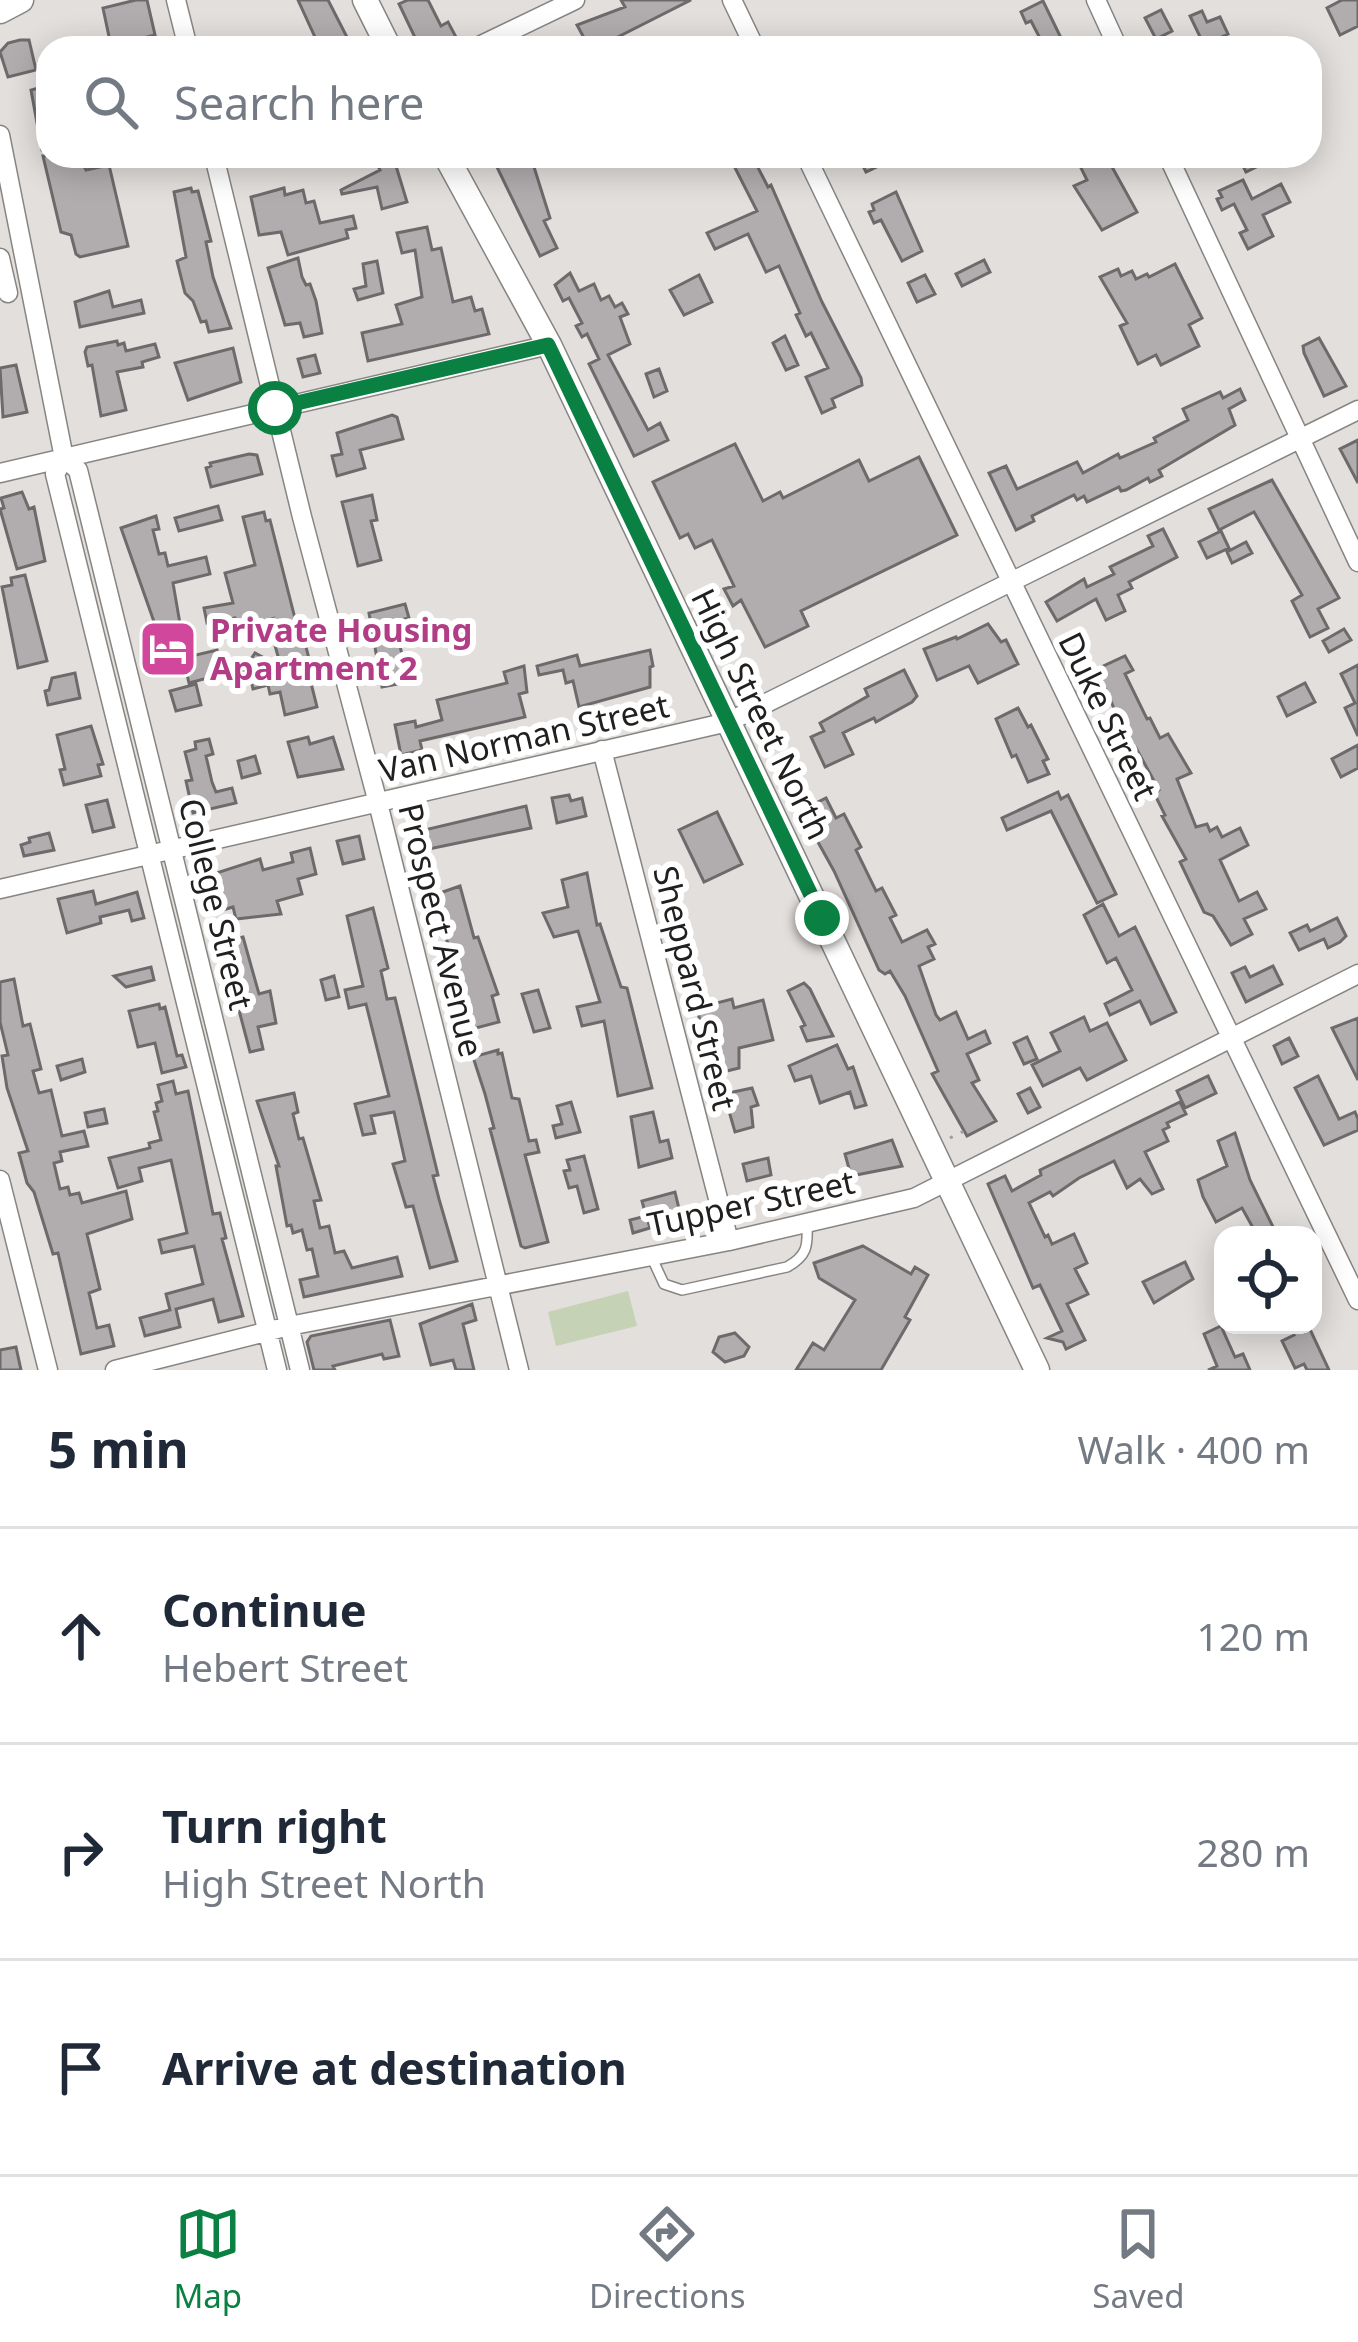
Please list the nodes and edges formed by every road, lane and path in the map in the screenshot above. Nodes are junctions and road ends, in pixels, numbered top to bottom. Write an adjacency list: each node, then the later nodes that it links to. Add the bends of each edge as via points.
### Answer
1 (21, 0): 7 (main road)
2 (176, 0): 8 (street)
3 (365, 0): 9 (main road)
4 (575, 0): 10 (street)
5 (732, 0): 11 (street)
6 (1096, 0): 12 (street)
7 (0, 10)
8 (185, 36)
9 (383, 36)
10 (500, 36)
11 (749, 36)
12 (1112, 36)
13 (0, 135): 24 (street, College Street)
14 (217, 168): 21 (street, Prospect Avenue)
15 (452, 168): 20 (main road, High Street North)
16 (812, 168): 27 (street, Duke Street)
17 (1174, 168): 23 (street)
18 (0, 257): 19 (street)
19 (8, 293)
20 (548, 345): 21 (street); 28 (main road, High Street North)
21 (275, 408): 24 (street); 30 (street, Prospect Avenue)
22 (1358, 410): 23 (street, Van Norman Street)
23 (1298, 439): 26 (street); 27 (street, Van Norman Street)
24 (64, 458): 25 (street); 31 (street, College Street, via 78,470); 32 (street, College Street, via 55,473)
25 (0, 473)
26 (1358, 562)
27 (1009, 582): 28 (street, Van Norman Street); 35 (street, Duke Street)
28 (728, 722): 29 (street, Van Norman Street); 38 (main road, High Street North)
29 (602, 751): 30 (street, Van Norman Street); 43 (street, Sheppard Street)
30 (378, 803): 31 (street, Van Norman Street); 45 (street, Prospect Avenue)
31 (172, 847): 32 (street, Van Norman Street); 40 (street, College Street)
32 (149, 853): 33 (street, Van Norman Street); 41 (street, College Street)
33 (0, 889)
34 (1358, 974): 35 (street, Tupper Street)
35 (1232, 1036): 38 (street, Tupper Street); 46 (street, Duke Street)
36 (964, 1131): 37 (path)
37 (946, 1140)
38 (948, 1179): 42 (street, Tupper Street, via 914,1198); 54 (main road, High Street North)
39 (0, 1180): 49 (street)
40 (252, 1181): 41 (street); 47 (street, College Street)
41 (232, 1184): 48 (street, College Street)
42 (807, 1225): 43 (street, Tupper Street); 44 (lane, via 808,1246 787,1267 682,1290 664,1284)
43 (729, 1241): 44 (street, Tupper Street)
44 (651, 1256): 45 (street, Tupper Street)
45 (500, 1283): 47 (street, Tupper Street); 53 (street, Prospect Avenue)
46 (1358, 1300)
47 (289, 1326): 48 (street, Tupper Street); 52 (street, College Street)
48 (266, 1331): 50 (street, Tupper Street); 51 (street, College Street)
49 (48, 1370)
50 (115, 1370)
51 (277, 1370)
52 (300, 1370)
53 (519, 1370)
54 (1037, 1370)

